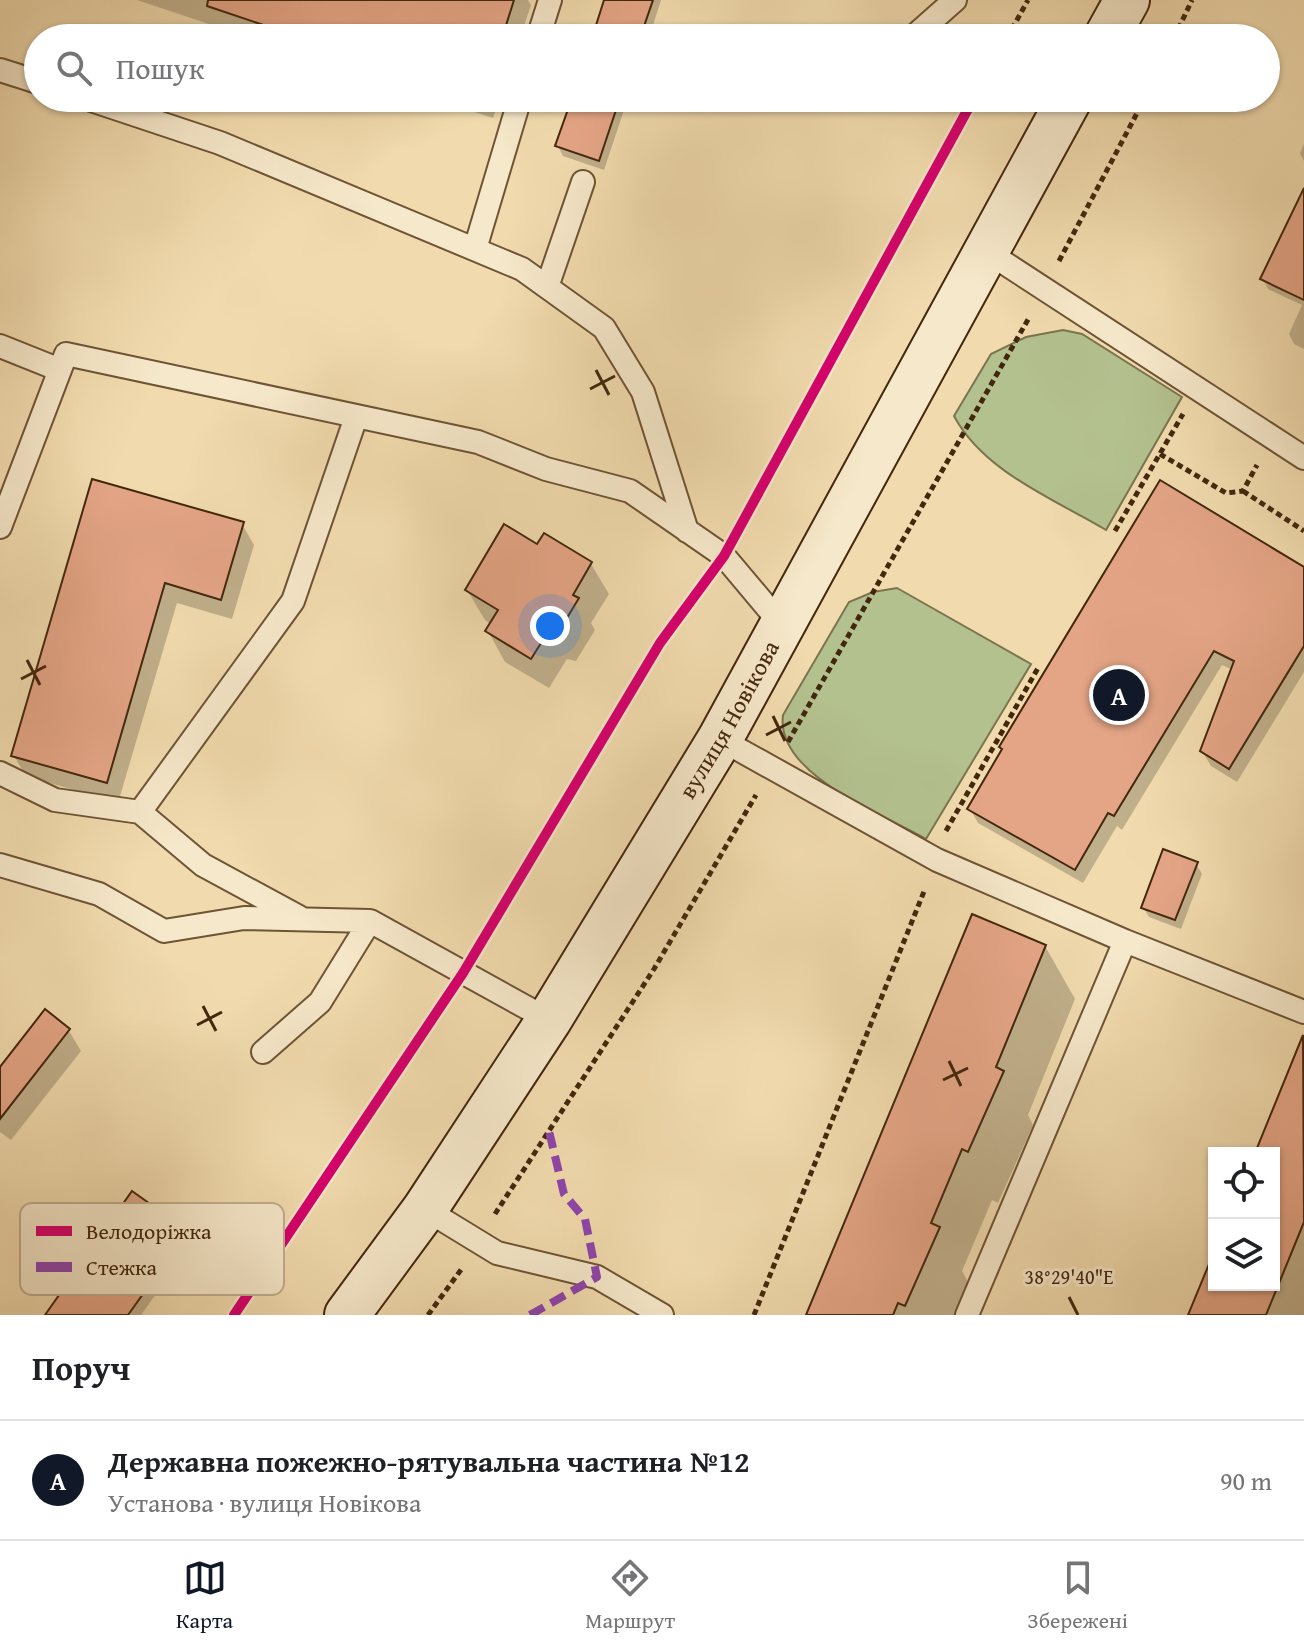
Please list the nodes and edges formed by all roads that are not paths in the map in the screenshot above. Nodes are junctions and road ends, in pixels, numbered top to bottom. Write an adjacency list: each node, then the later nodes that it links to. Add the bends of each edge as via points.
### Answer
1 (550, 0): 3 (lane)
2 (955, 0): 4 (lane)
3 (542, 24)
4 (928, 24)
5 (0, 70): 6 (lane)
6 (24, 78)
7 (127, 112): 11 (lane, via 220,143)
8 (516, 112): 11 (lane)
9 (1062, 112): 12 (main road, вулиця Новікова)
10 (583, 182): 13 (lane)
11 (475, 249): 13 (lane, via 522,269)
12 (986, 251): 17 (lane); 20 (main road, вулиця Новікова)
13 (547, 287): 19 (lane, via 604,328 643,392)
14 (0, 346): 15 (lane)
15 (60, 370): 16 (lane, via 66,354); 18 (lane)
16 (356, 417): 19 (lane, via 478,442 546,469 630,491); 23 (lane, via 293,601)
17 (1304, 458)
18 (0, 527)
19 (687, 531): 20 (lane, via 724,556)
20 (782, 625): 21 (main road, вулиця Новікова)
21 (720, 739): 27 (lane, via 937,860); 29 (main road, вулиця Новікова)
22 (0, 773): 23 (lane, via 55,800)
23 (140, 812): 25 (lane, via 203,865)
24 (0, 865): 25 (lane, via 99,894 164,931 244,918)
25 (302, 919): 26 (lane)
26 (370, 921): 29 (lane); 30 (lane, via 320,1002)
27 (1125, 941): 28 (lane); 34 (lane)
28 (1304, 1012)
29 (549, 1020): 31 (main road, вулиця Новікова)
30 (263, 1052)
31 (425, 1209): 32 (main road, вулиця Новікова); 33 (lane, via 497,1253 597,1277)
32 (347, 1315)
33 (662, 1315)
34 (967, 1315)

